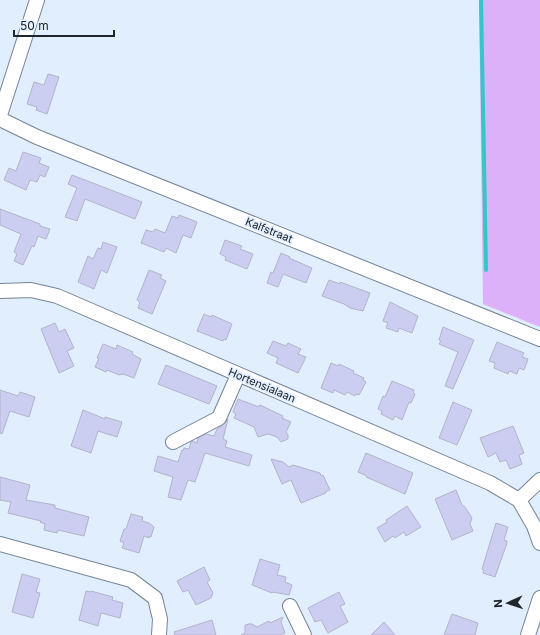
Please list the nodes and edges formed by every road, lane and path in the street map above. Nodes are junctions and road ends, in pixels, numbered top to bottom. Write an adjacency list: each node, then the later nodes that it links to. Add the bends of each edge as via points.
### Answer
1 (37, 0): 2 (street)
2 (0, 114)
3 (0, 119): 5 (street, Kalfstraat, via 37,137)
4 (0, 292): 6 (street, Hortensialaan, via 31,290 57,296)
5 (540, 339)
6 (238, 375): 7 (street, via 219,418); 9 (street, Hortensialaan, via 490,483)
7 (173, 442)
8 (540, 480): 9 (street)
9 (519, 500): 10 (street, Hortensialaan, via 534,526)
10 (540, 543)
11 (0, 544): 14 (street, via 131,580 155,598 160,618)
12 (540, 598): 16 (street)
13 (290, 606): 15 (street)
14 (159, 635)
15 (304, 635)
16 (528, 635)

